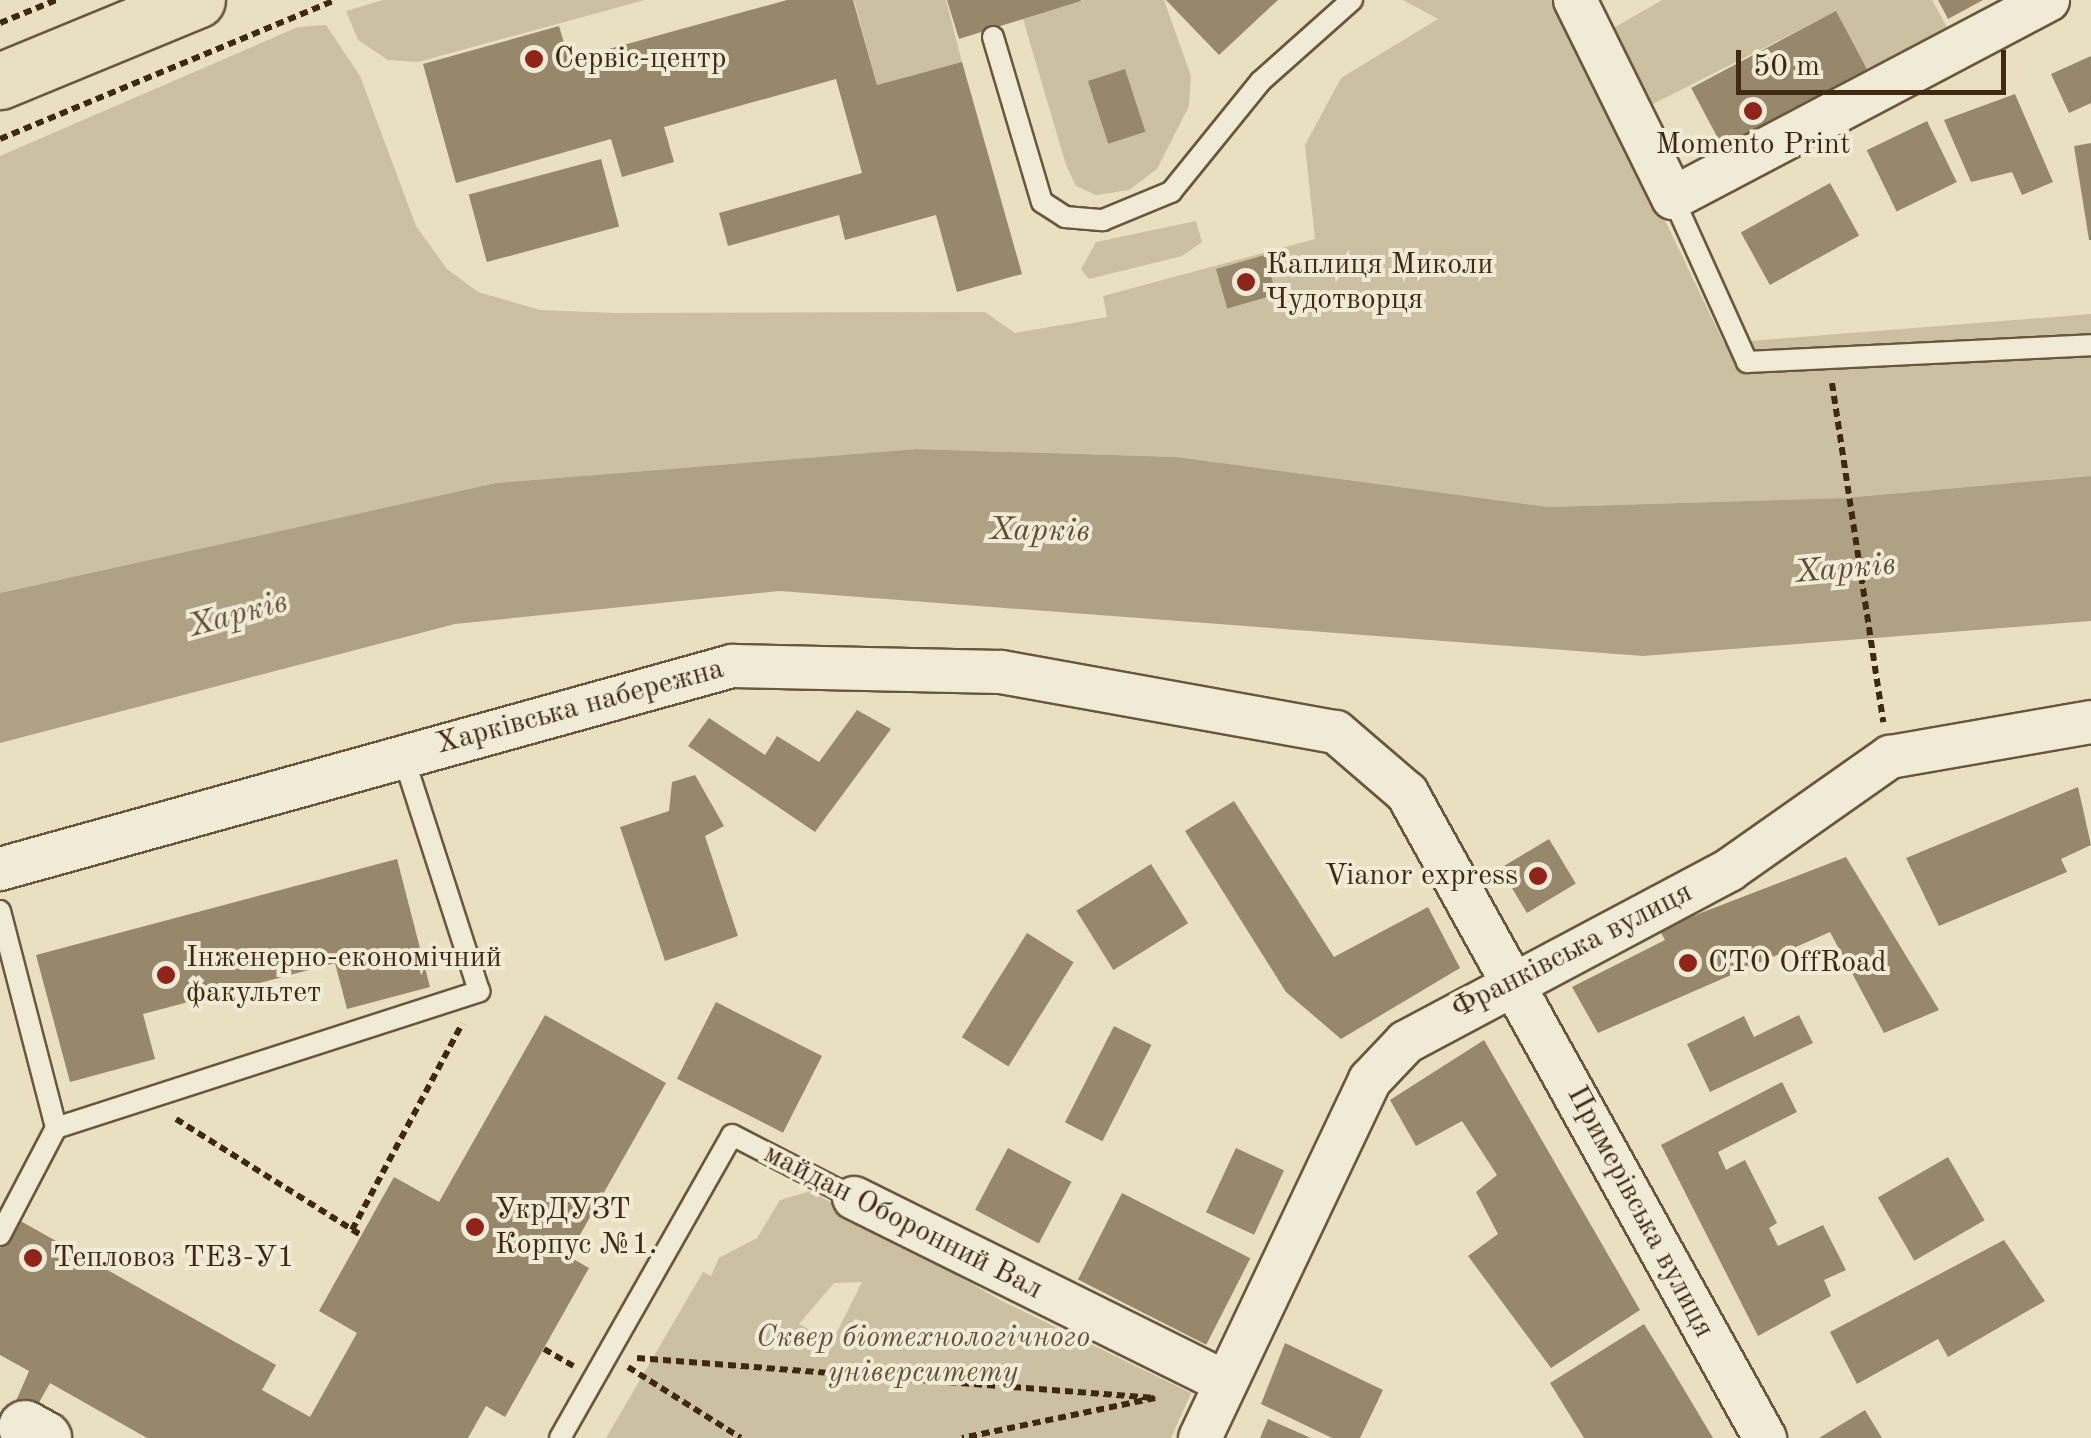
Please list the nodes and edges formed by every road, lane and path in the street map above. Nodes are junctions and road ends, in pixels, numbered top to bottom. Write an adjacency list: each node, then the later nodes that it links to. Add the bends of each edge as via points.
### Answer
1 (56, 0): 7 (path)
2 (197, 0): 9 (main road)
3 (335, 0): 10 (path)
4 (1352, 0): 8 (lane, via 1261,81 1171,192 1103,220 1065,217 1042,202)
5 (1575, 0): 11 (street)
6 (2048, 0): 11 (street)
7 (0, 23)
8 (993, 37)
9 (0, 81)
10 (0, 139)
11 (1674, 198): 12 (lane, via 1747,362)
12 (2091, 344)
13 (1832, 381): 14 (path)
14 (1876, 683)
15 (2091, 722): 19 (street, Франківська вулиця, via 1890,757 1729,870)
16 (402, 754): 17 (street, Харківська набережна); 19 (street, Харківська набережна, via 651,682 811,662 1001,672 1269,715 1336,732 1407,794); 20 (lane)
17 (0, 870)
18 (0, 911): 22 (lane)
19 (1519, 984): 28 (street, Франківська вулиця, via 1461,1006 1370,1080); 35 (street, Примерівська вулиця)
20 (479, 992): 21 (lane); 24 (path)
21 (146, 1100): 22 (lane); 24 (path)
22 (56, 1128): 25 (lane)
23 (854, 1198): 27 (lane, майдан Оборонний Вал, via 732,1134); 28 (street, майдан Оборонний Вал)
24 (352, 1230): 26 (path)
25 (0, 1235)
26 (362, 1235)
27 (611, 1356): 29 (path, via 1156,1398); 30 (lane, майдан Оборонний Вал); 31 (path)
28 (1226, 1383): 34 (street)
29 (1018, 1426): 32 (path); 33 (path)
30 (560, 1438)
31 (741, 1438)
32 (962, 1438)
33 (1019, 1438)
34 (1200, 1438)
35 (1765, 1438)

